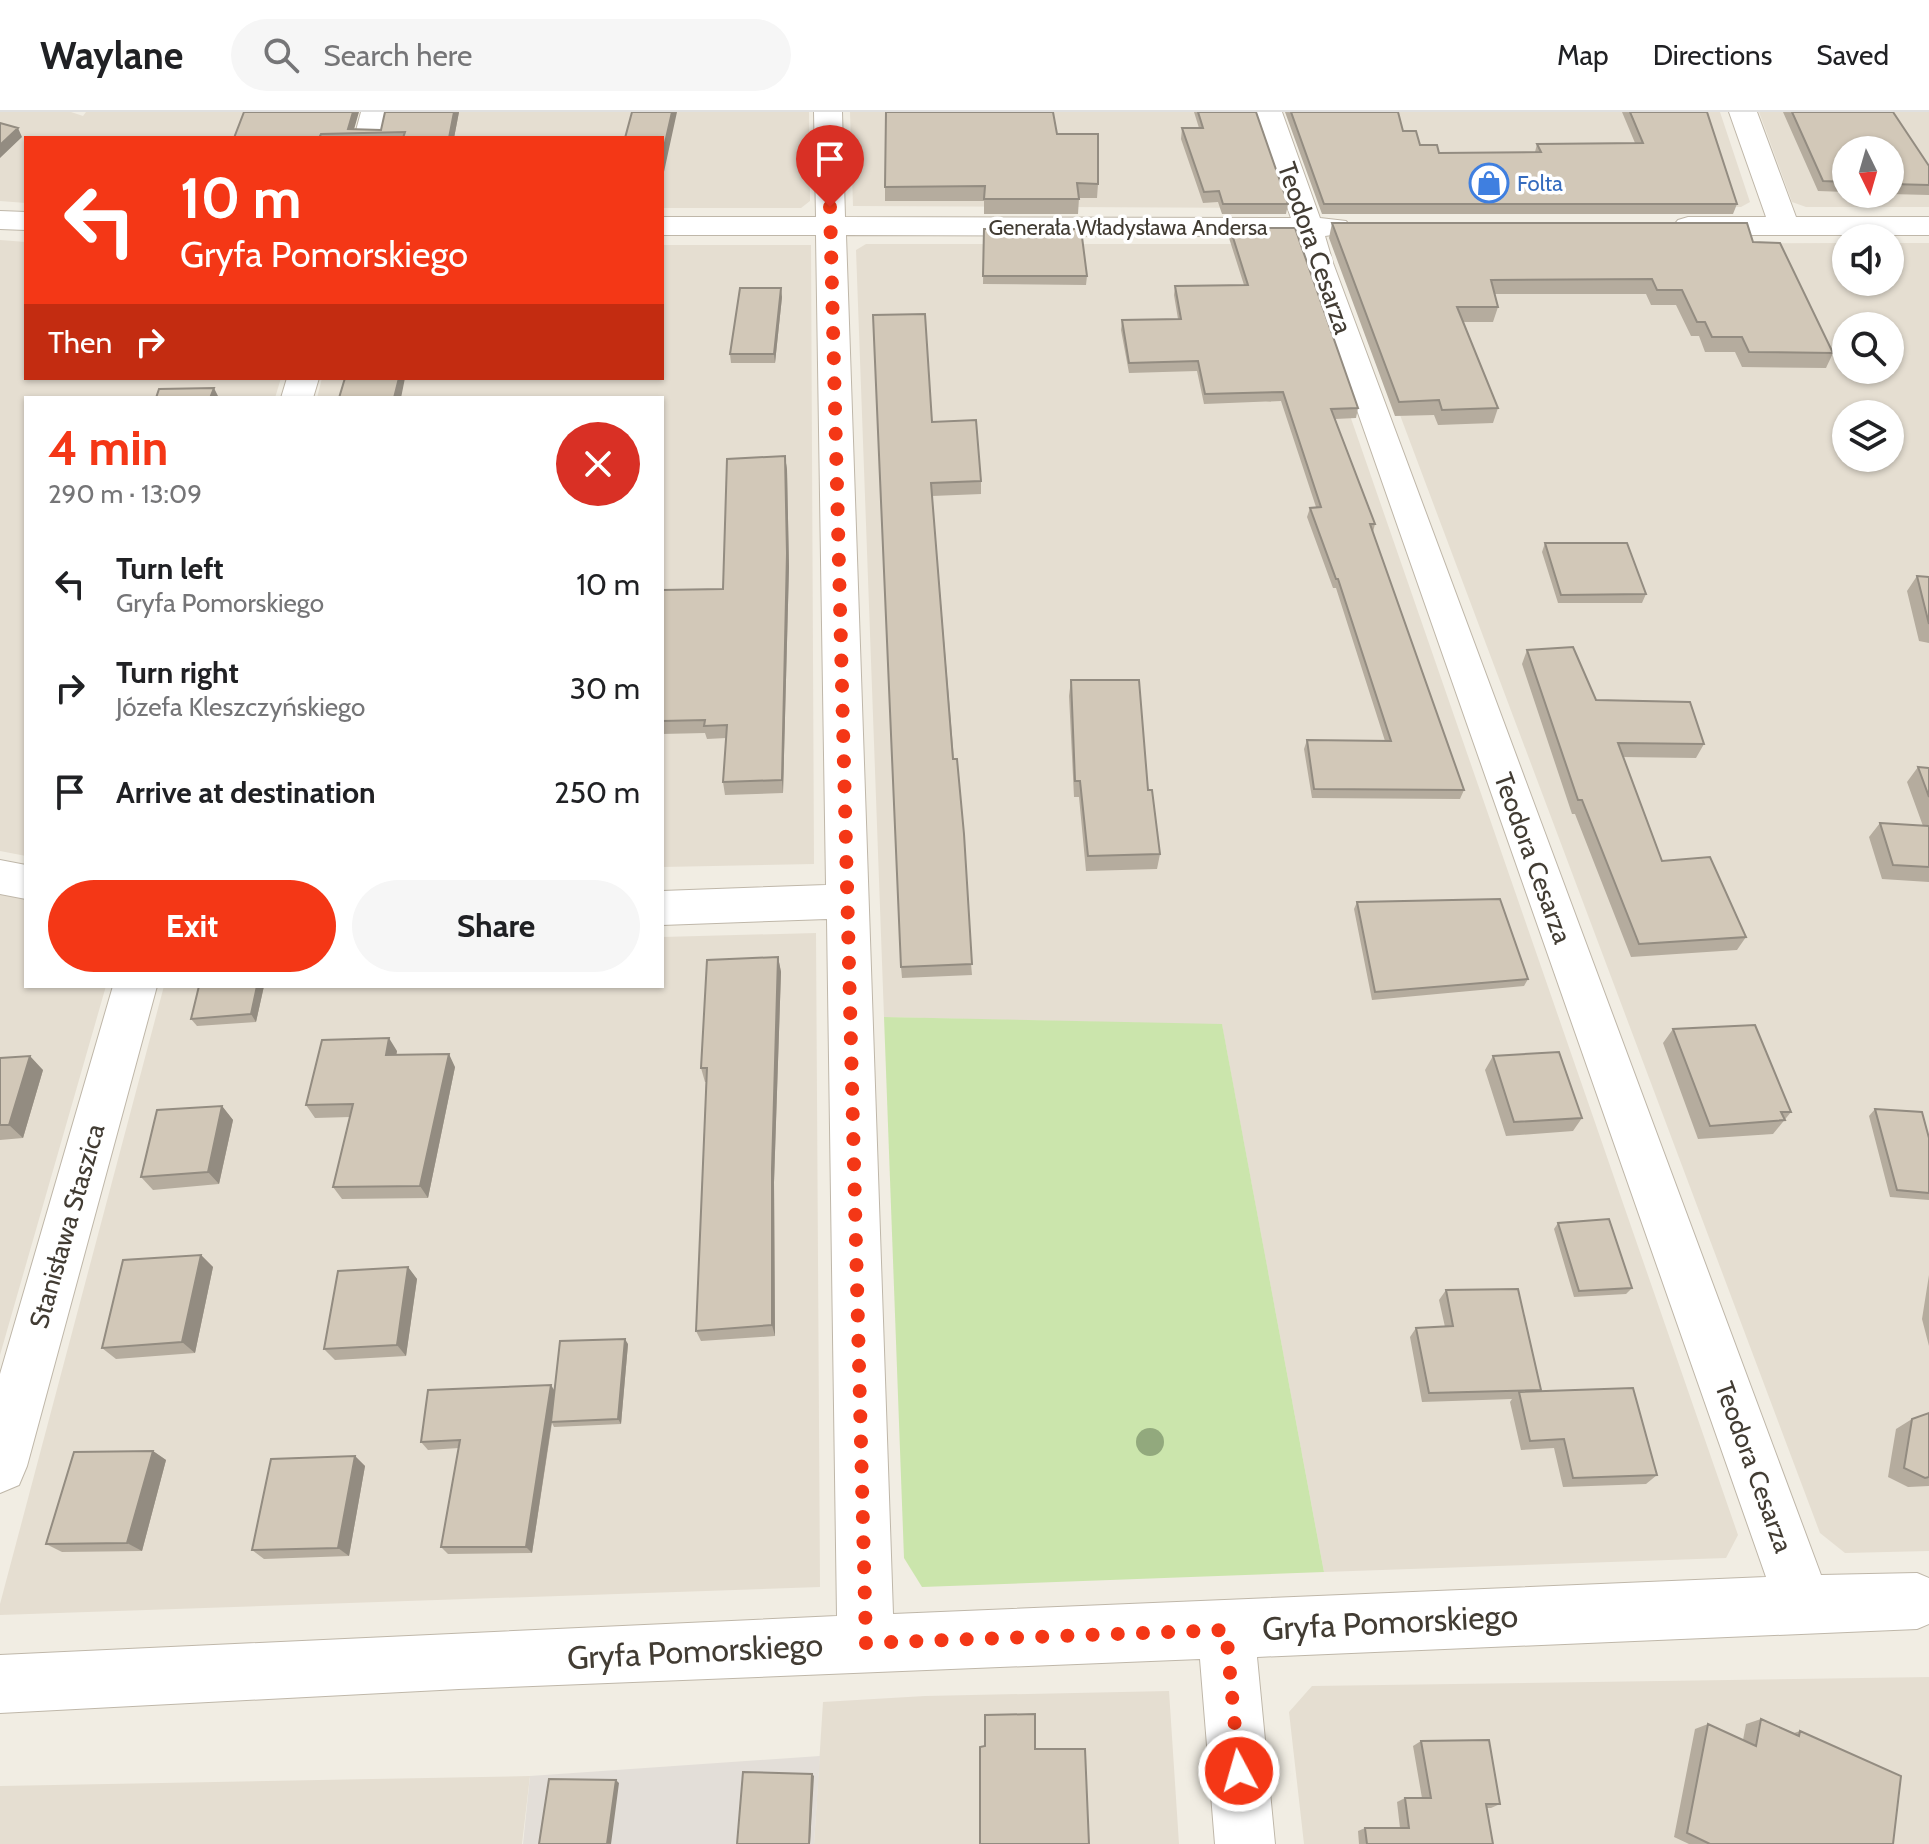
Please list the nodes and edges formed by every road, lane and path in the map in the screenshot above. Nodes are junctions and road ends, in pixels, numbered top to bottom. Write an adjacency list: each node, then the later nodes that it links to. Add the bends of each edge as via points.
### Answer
1 (375, 112): 5 (street)
2 (828, 112): 10 (street)
3 (1268, 112): 13 (street, Teodora Cesarza)
4 (1743, 112): 8 (street)
5 (369, 136)
6 (0, 220): 7 (street)
7 (24, 221)
8 (1784, 225): 11 (street); 12 (street)
9 (664, 226): 10 (street, Generała Władysława Andersa)
10 (831, 226): 13 (street, Generała Władysława Andersa); 17 (street)
11 (1667, 226)
12 (1929, 226)
13 (1307, 227): 14 (street, Generała Władysława Andersa); 22 (street, Teodora Cesarza)
14 (1370, 227)
15 (0, 877): 16 (street)
16 (24, 882)
17 (848, 901): 18 (street); 24 (street)
18 (664, 908)
19 (134, 988): 20 (street, Stanisława Staszica)
20 (0, 1466)
21 (1917, 1601): 22 (street, Gryfa Pomorskiego)
22 (1803, 1603): 23 (street, Gryfa Pomorskiego)
23 (1226, 1630): 24 (street, Gryfa Pomorskiego); 26 (street)
24 (866, 1643): 25 (street, Gryfa Pomorskiego)
25 (0, 1684)
26 (1245, 1844)

